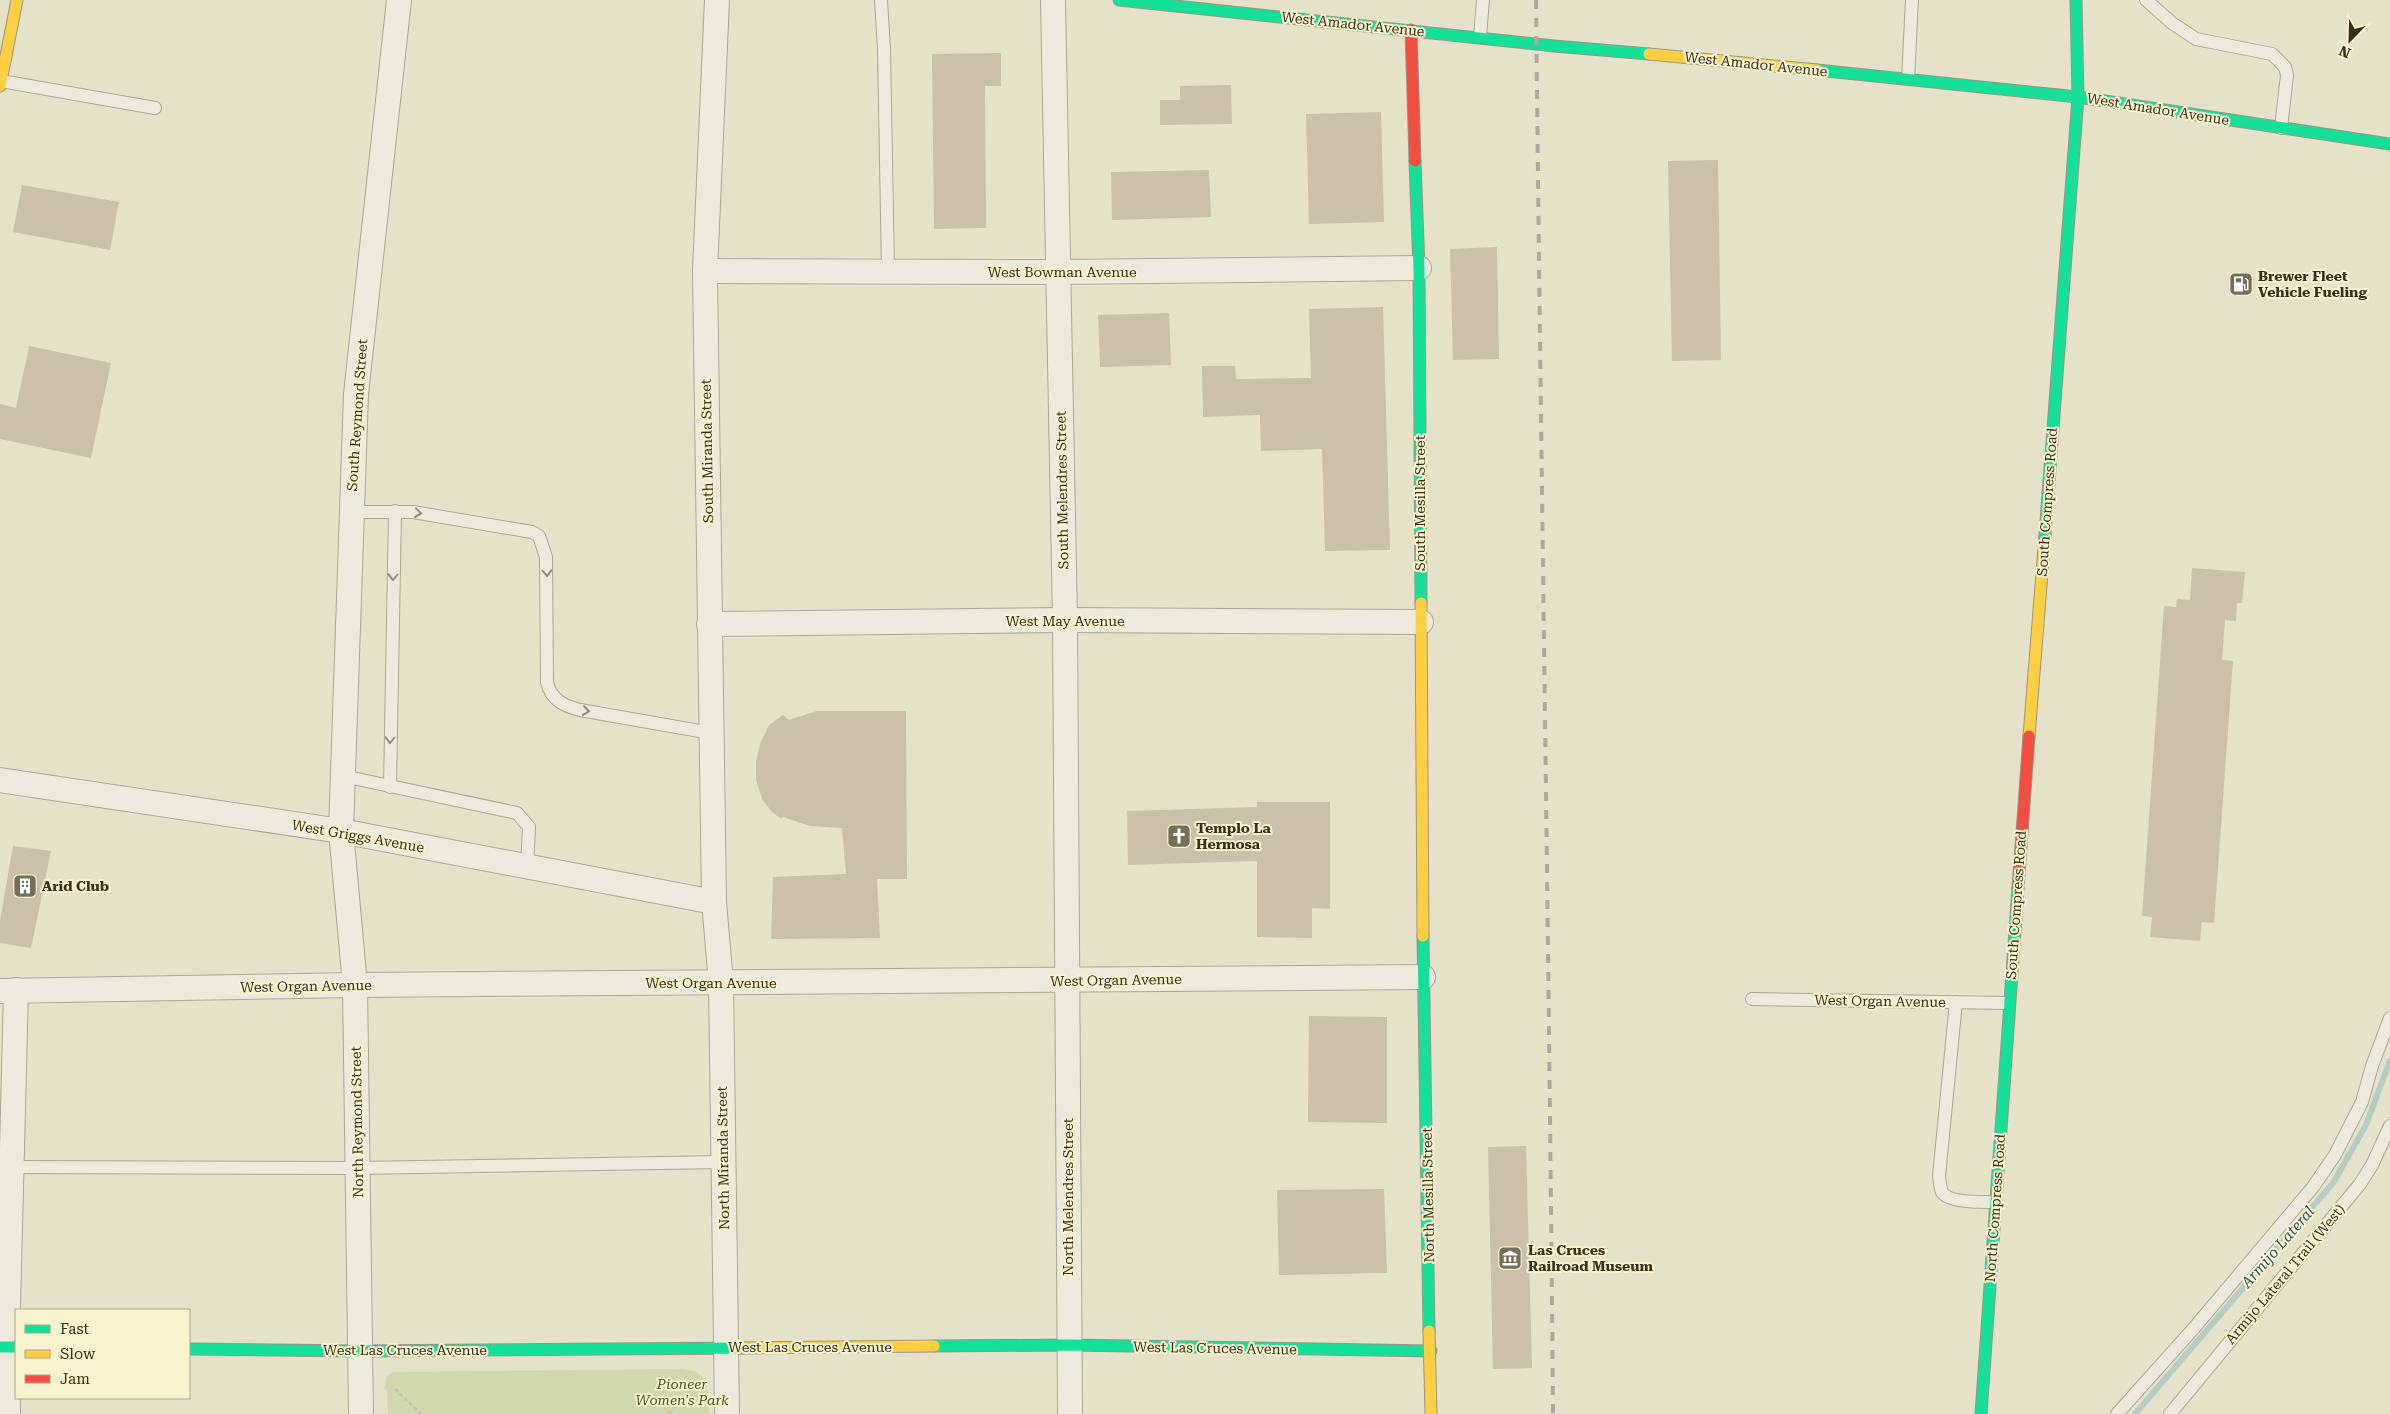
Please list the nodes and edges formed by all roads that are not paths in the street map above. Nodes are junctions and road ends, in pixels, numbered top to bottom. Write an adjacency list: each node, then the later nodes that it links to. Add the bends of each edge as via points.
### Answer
1 (17, 0): 14 (street)
2 (400, 0): 24 (street, South Reymond Street, via 356,394)
3 (717, 0): 20 (street, South Miranda Street)
4 (881, 0): 21 (lane)
5 (1053, 0): 22 (street, South Melendres Street)
6 (1119, 0): 11 (street, West Amador Avenue)
7 (1483, 0): 12 (lane)
8 (1912, 0): 13 (lane)
9 (2076, 0): 15 (street, South Compress Road)
10 (2146, 0): 17 (lane, via 2196,39 2272,54 2285,66 2287,75)
11 (1411, 30): 12 (street, West Amador Avenue); 19 (street, South Mesilla Street)
12 (1480, 37): 13 (street, West Amador Avenue)
13 (1908, 80): 15 (street, West Amador Avenue)
14 (0, 83): 16 (lane)
15 (2078, 97): 17 (street, West Amador Avenue); 42 (street, South Compress Road)
16 (155, 108)
17 (2281, 128): 18 (street, West Amador Avenue)
18 (2390, 144)
19 (1419, 268): 22 (street, West Bowman Avenue); 26 (street, South Mesilla Street)
20 (705, 271): 21 (street, West Bowman Avenue); 27 (street, South Miranda Street)
21 (888, 271): 22 (street, West Bowman Avenue)
22 (1059, 272): 25 (street, South Melendres Street)
23 (395, 511): 24 (lane); 28 (lane, one-way to 28, via 521,529 539,536 546,557 547,682 556,700 580,710); 31 (lane, one-way to 31)
24 (352, 512): 29 (street, South Reymond Street)
25 (1064, 620): 26 (street, West May Avenue); 27 (street, West May Avenue); 36 (street, South Melendres Street)
26 (1421, 622): 35 (street, South Mesilla Street)
27 (709, 624): 28 (street, South Miranda Street)
28 (711, 733): 34 (street, South Miranda Street)
29 (343, 776): 31 (lane); 32 (street, South Reymond Street)
30 (0, 780): 32 (street, West Griggs Avenue)
31 (390, 787): 33 (lane, via 517,813 529,827)
32 (341, 832): 33 (street, West Griggs Avenue); 38 (street, North Reymond Street)
33 (527, 867): 34 (street, West Griggs Avenue)
34 (714, 902): 37 (street, North Miranda Street)
35 (1423, 977): 36 (street, West Organ Avenue); 54 (street, North Mesilla Street)
36 (1067, 981): 37 (street, West Organ Avenue); 49 (street, North Melendres Street)
37 (721, 983): 38 (street, West Organ Avenue); 45 (street, North Miranda Street)
38 (356, 985): 39 (street, West Organ Avenue); 47 (street, North Reymond Street)
39 (8, 990): 46 (street)
40 (1752, 999): 41 (lane, West Organ Avenue)
41 (1956, 1002): 42 (lane, West Organ Avenue); 48 (lane, via 1940,1184 1947,1197)
42 (2009, 1003): 48 (street, North Compress Road)
43 (2390, 1018): 61 (lane, via 2362,1102 2335,1154 2313,1187)
44 (2390, 1126): 62 (lane, Armijo Lateral Trail (West), via 2360,1184)
45 (723, 1162): 47 (lane); 51 (street, North Miranda Street)
46 (6, 1167): 47 (lane); 50 (street)
47 (358, 1168): 53 (street, North Reymond Street)
48 (1995, 1202): 60 (street, North Compress Road)
49 (1068, 1345): 51 (street, West Las Cruces Avenue); 54 (street, West Las Cruces Avenue); 58 (street, North Melendres Street)
50 (8, 1347): 55 (street)
51 (725, 1347): 53 (street, West Las Cruces Avenue); 57 (street, North Miranda Street)
52 (190, 1349): 53 (street, West Las Cruces Avenue)
53 (360, 1351): 56 (street, North Reymond Street)
54 (1431, 1351): 59 (street, North Mesilla Street)
55 (8, 1414)
56 (361, 1414)
57 (726, 1414)
58 (1070, 1414)
59 (1431, 1414)
60 (1981, 1414)
61 (2117, 1414)
62 (2170, 1414)

